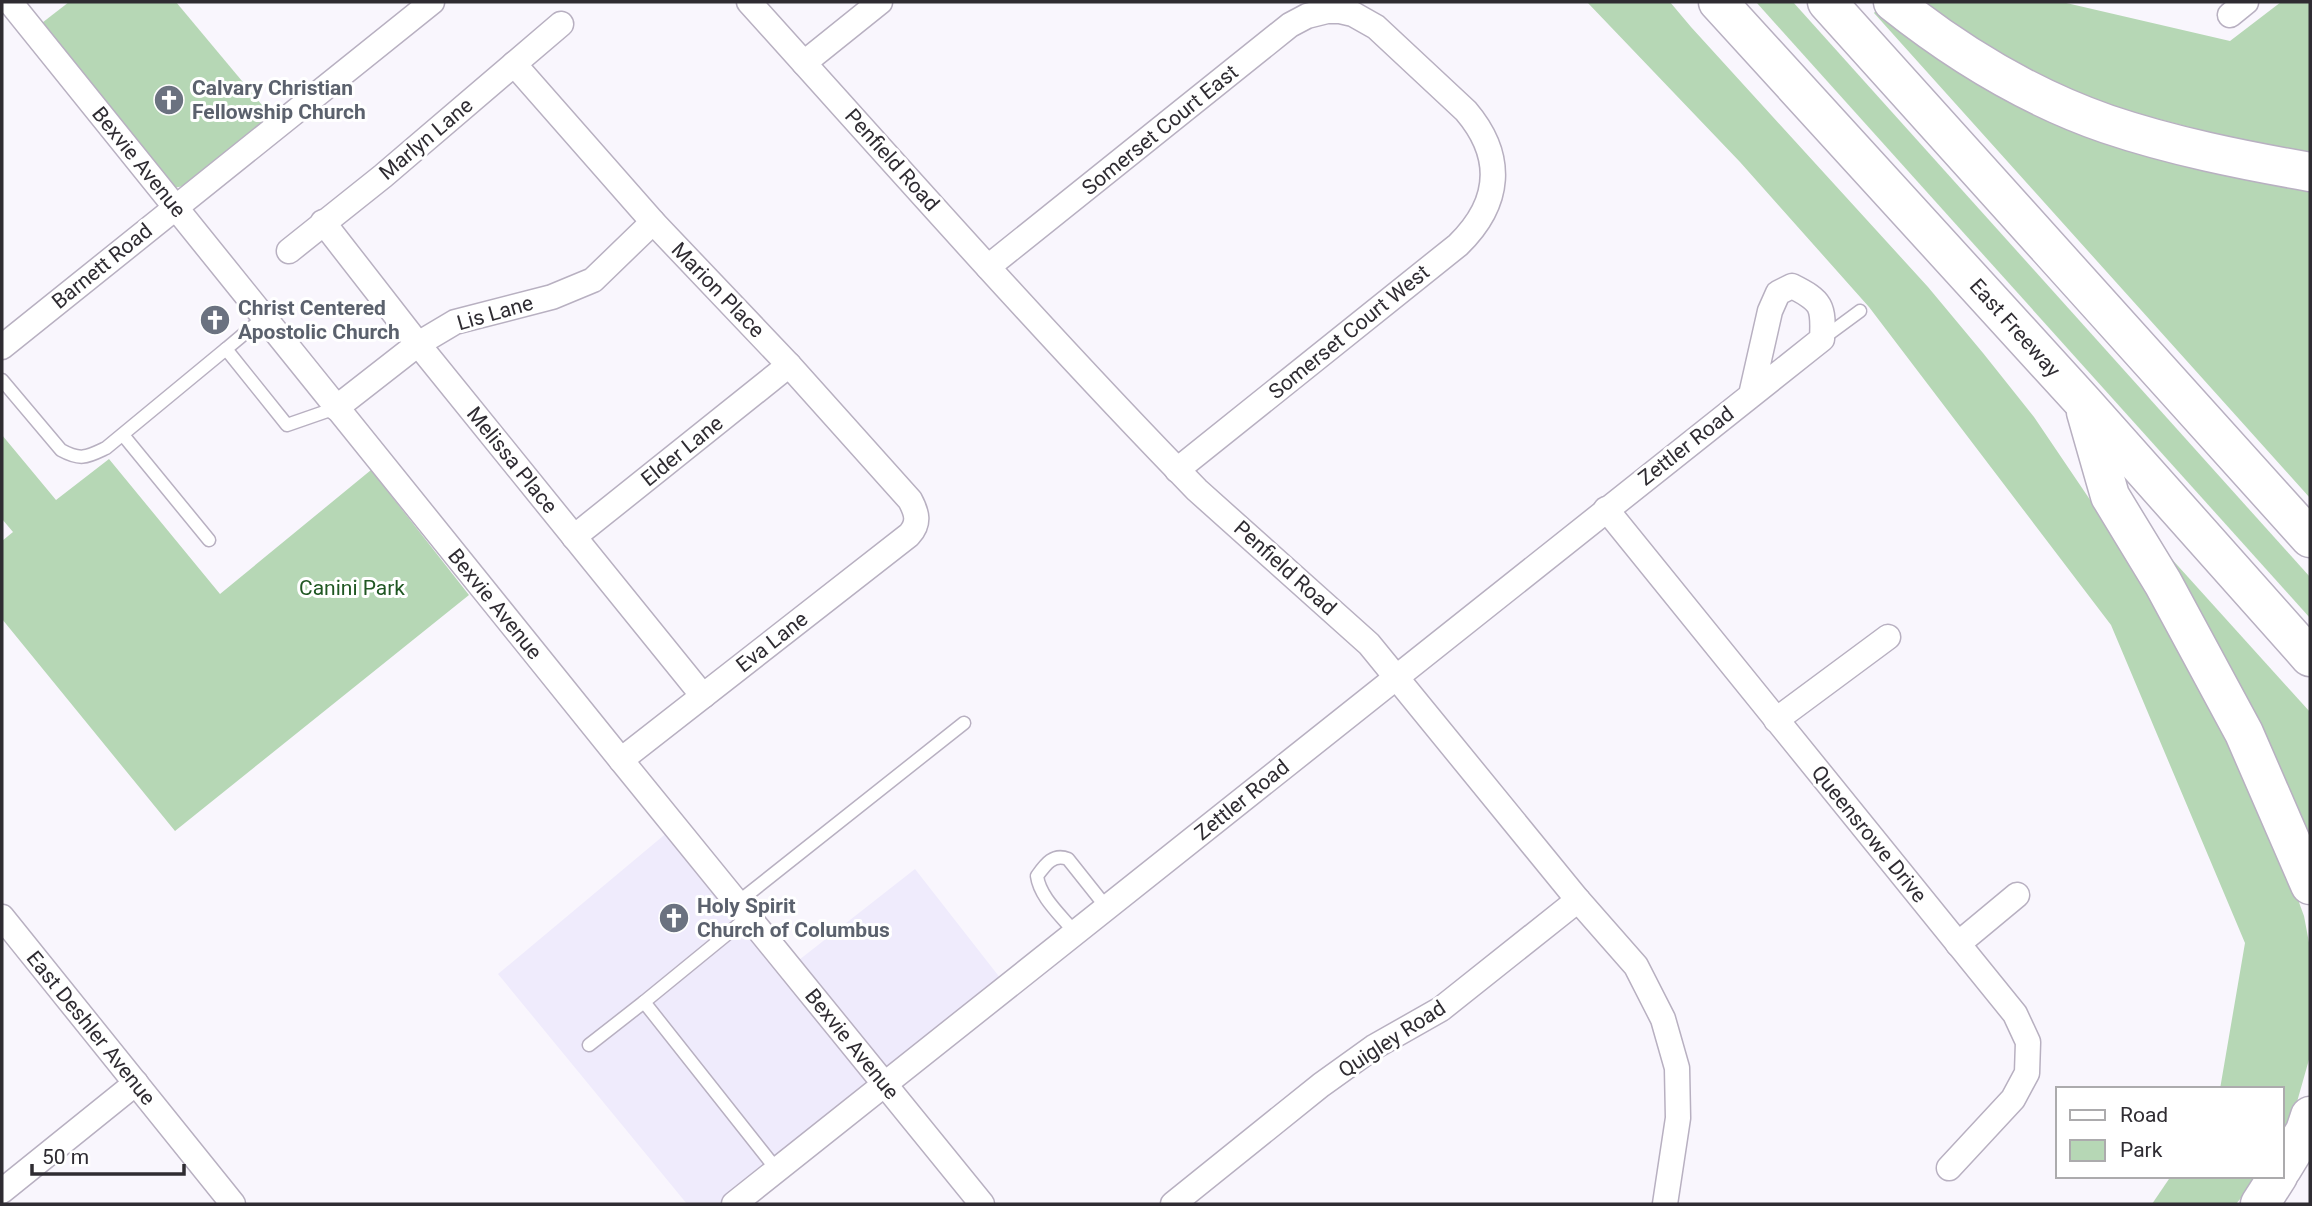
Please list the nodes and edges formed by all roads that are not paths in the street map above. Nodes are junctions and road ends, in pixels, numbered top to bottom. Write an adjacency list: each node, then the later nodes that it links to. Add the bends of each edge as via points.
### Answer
1 (10, 2): 13 (street, Bexvie Avenue)
2 (432, 2): 13 (street, Barnett Road)
3 (750, 2): 10 (street, Penfield Road)
4 (880, 2): 10 (street)
5 (1718, 2): 27 (highway, East Freeway)
6 (1827, 2): 34 (highway)
7 (1893, 2): 12 (highway, via 1981,64 2104,123 2147,137)
8 (1340, 11): 17 (street, Somerset Court East, via 1307,16 1290,26); 30 (street, Somerset Court West, via 1376,27 1466,111 1492,158 1491,196 1472,232 1458,245)
9 (561, 24): 11 (street, Marlyn Lane)
10 (804, 63): 17 (street, Penfield Road)
11 (514, 64): 14 (street, Marlyn Lane); 15 (street, Marion Place)
12 (2310, 172)
13 (174, 207): 19 (street, Bexvie Avenue); 22 (street, Barnett Road)
14 (323, 222): 16 (street, Marlyn Lane); 21 (street, Melissa Place)
15 (653, 222): 21 (street, Lis Lane, via 593,280 552,297 455,322); 24 (street, Marion Place)
16 (289, 251)
17 (988, 267): 30 (street, Penfield Road)
18 (1860, 311): 20 (lane)
19 (263, 318): 23 (lane); 28 (street, Bexvie Avenue)
20 (1822, 339): 26 (street, Zettler Road); 26 (street, Zettler Road, via 1824,314 1811,296 1792,286 1778,293)
21 (418, 344): 28 (street, Lis Lane); 33 (street, Melissa Place)
22 (2, 347)
23 (226, 349): 28 (lane, via 287,425); 29 (lane)
24 (789, 365): 32 (street, Marion Place, via 911,500); 33 (street, Elder Lane)
25 (2, 380): 29 (lane, via 61,450 73,456 87,457)
26 (1751, 395): 31 (street, Zettler Road)
27 (2084, 403): 37 (highway, East Freeway); 43 (highway, via 2110,496 2244,733)
28 (336, 408): 42 (street, Bexvie Avenue)
29 (123, 435): 35 (lane)
30 (1177, 470): 38 (street, Penfield Road, via 1369,644)
31 (1606, 509): 38 (street, Zettler Road); 40 (street, Queensrowe Drive)
32 (917, 519): 39 (street, Eva Lane, via 909,535)
33 (574, 537): 39 (street, Melissa Place)
34 (2310, 538)
35 (209, 540)
36 (1888, 637): 40 (street)
37 (2310, 657)
38 (1395, 677): 45 (street, Penfield Road); 46 (street, Zettler Road)
39 (703, 696): 42 (street, Eva Lane)
40 (1776, 720): 50 (street, Queensrowe Drive)
41 (964, 723): 47 (lane)
42 (621, 760): 47 (street, Bexvie Avenue)
43 (2310, 885)
44 (2018, 895): 50 (street)
45 (1578, 900): 64 (street, Quigley Road, via 1441,1009 1374,1046 1321,1085); 65 (street, Penfield Road, via 1636,966 1670,1043 1677,1068 1678,1118)
46 (1107, 908): 49 (street, Zettler Road); 49 (lane, via 1068,859 1055,856 1037,876 1039,885)
47 (743, 910): 51 (lane); 54 (street, Bexvie Avenue)
48 (2, 917): 53 (street, East Deshler Avenue)
49 (1076, 933): 54 (street, Zettler Road)
50 (1958, 944): 57 (street, Queensrowe Drive, via 2015,1014 2028,1042 2027,1073 2013,1100)
51 (644, 1002): 52 (lane); 58 (lane)
52 (589, 1045)
53 (136, 1083): 60 (street); 61 (street, East Deshler Avenue)
54 (885, 1085): 58 (street, Zettler Road); 63 (street, Bexvie Avenue)
55 (2310, 1116): 56 (highway)
56 (2284, 1166)
57 (1949, 1168)
58 (777, 1170): 62 (street, Zettler Road)
59 (2277, 1178): 66 (highway)
60 (2, 1191)
61 (233, 1204)
62 (734, 1204)
63 (982, 1204)
64 (1173, 1204)
65 (1665, 1204)
66 (2260, 1204)

